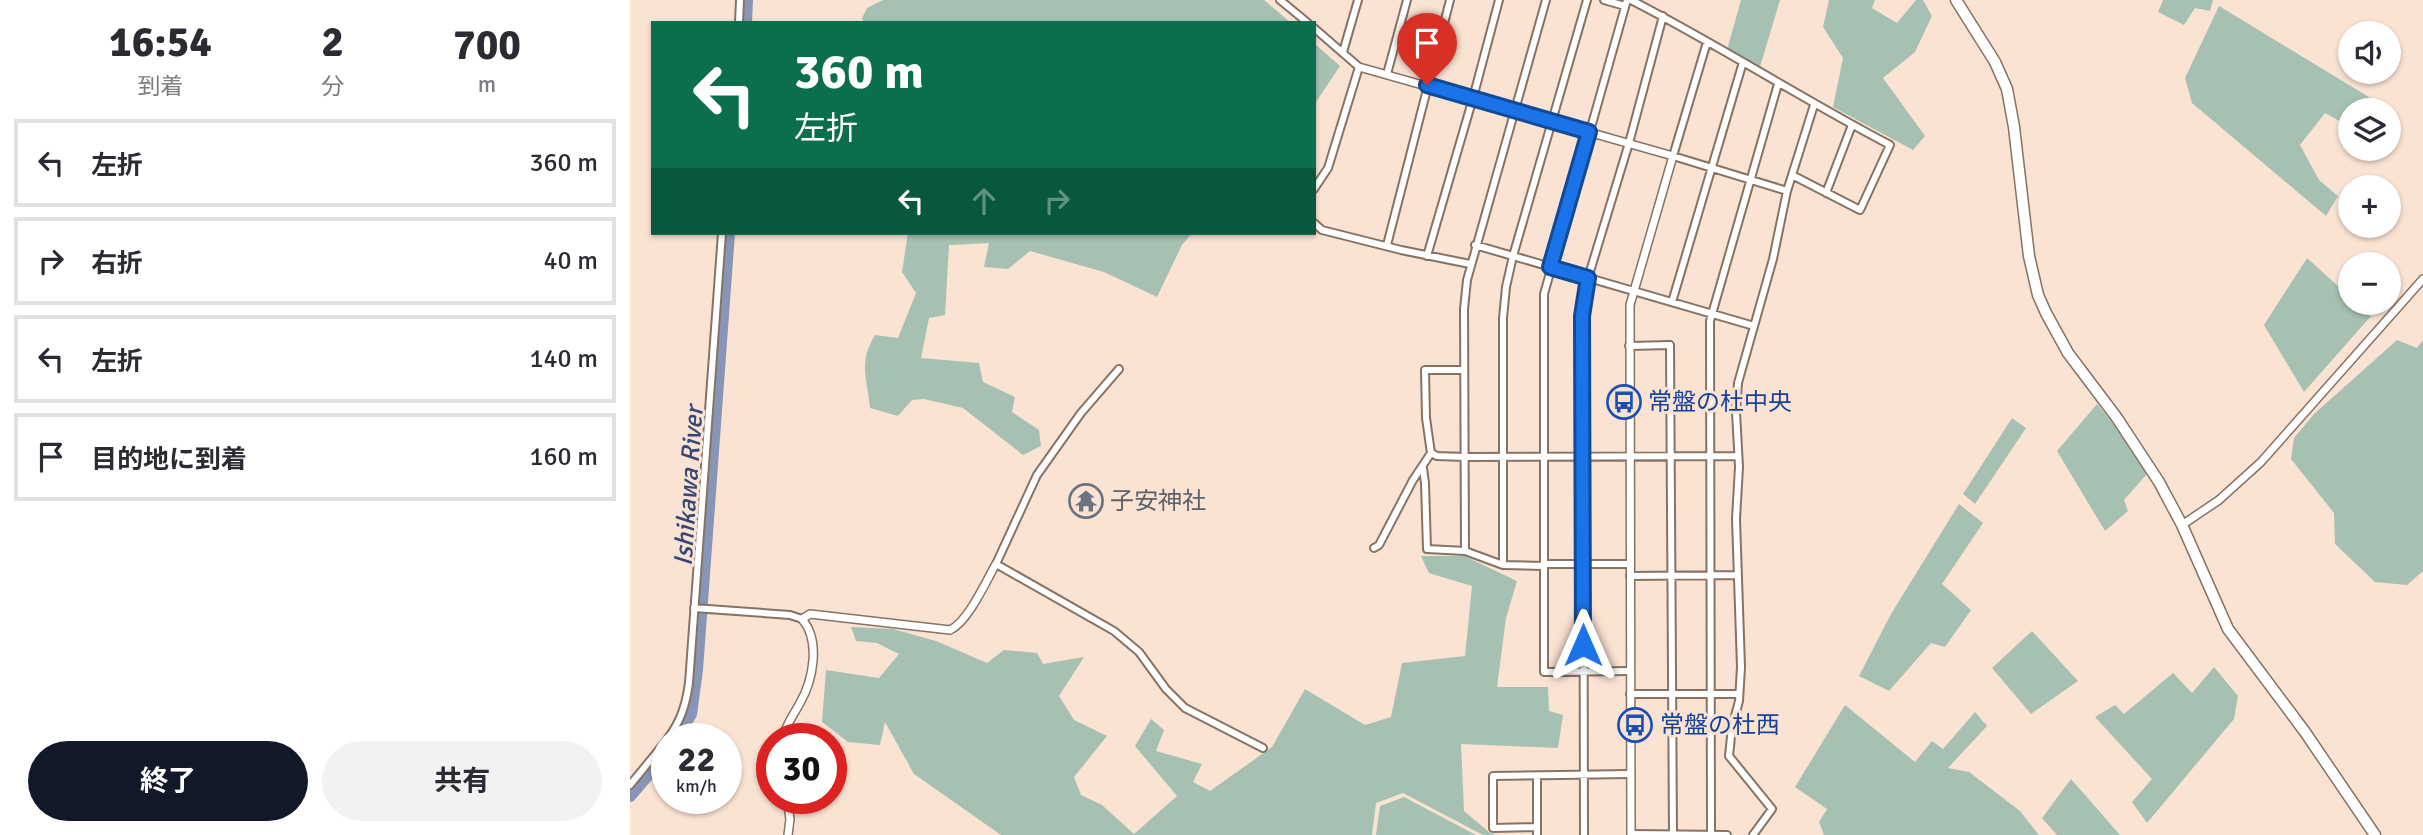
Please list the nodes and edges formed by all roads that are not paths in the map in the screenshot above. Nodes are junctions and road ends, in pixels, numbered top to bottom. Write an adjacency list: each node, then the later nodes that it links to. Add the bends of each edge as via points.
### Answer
1 (740, 0): 15 (street)
2 (1280, 0): 13 (street)
3 (1292, 0): 13 (street)
4 (1357, 0): 19 (street)
5 (1407, 0): 22 (street)
6 (1450, 0): 24 (street)
7 (1499, 0): 25 (street)
8 (1546, 0): 27 (street)
9 (1587, 0): 28 (street)
10 (1604, 0): 12 (street)
11 (1956, 0): 66 (main road, via 2007,89 2038,295 2068,353 2149,465)
12 (1628, 2): 14 (street); 30 (street)
13 (1291, 8): 16 (street)
14 (1663, 16): 18 (street); 31 (street)
15 (739, 21)
16 (1306, 21)
17 (1316, 30): 19 (street)
18 (1707, 42): 20 (street); 32 (street)
19 (1343, 52): 21 (street)
20 (1742, 62): 23 (street); 33 (street)
21 (1359, 66): 22 (street); 36 (street, via 1328,168)
22 (1387, 74): 24 (street)
23 (1778, 84): 26 (street); 35 (street)
24 (1427, 85): 25 (street); 42 (street)
25 (1473, 98): 27 (street); 43 (street)
26 (1814, 105): 29 (street); 34 (street)
27 (1514, 110): 28 (street); 41 (street)
28 (1552, 121): 30 (street); 44 (street)
29 (1852, 125): 38 (street); 38 (street, via 1890,145 1860,210)
30 (1589, 132): 31 (street); 46 (street)
31 (1629, 143): 32 (street); 47 (street)
32 (1673, 156): 33 (street); 49 (street)
33 (1713, 167): 35 (street); 50 (street)
34 (1792, 175): 37 (street); 38 (street)
35 (1749, 179): 37 (street); 51 (street)
36 (1316, 186)
37 (1787, 191): 52 (street)
38 (1826, 192)
39 (1316, 225): 42 (street)
40 (722, 235): 78 (street)
41 (1475, 245): 44 (street); 45 (street)
42 (1387, 246): 43 (street)
43 (1427, 256): 45 (street)
44 (1513, 256): 46 (street); 63 (street, via 1504,309)
45 (1470, 264): 55 (street)
46 (1550, 267): 47 (street); 64 (street, via 1543,305)
47 (1588, 278): 49 (street); 57 (street, via 1582,316)
48 (2423, 279): 66 (street, via 2261,462 2219,500)
49 (1633, 290): 50 (street); 53 (street)
50 (1672, 302): 51 (street)
51 (1712, 313): 52 (street); 60 (street)
52 (1754, 326): 61 (street, via 1738,383)
53 (1629, 346): 58 (street); 59 (street, via 1670,345)
54 (1119, 369): 69 (street, via 1037,475)
55 (1464, 370): 56 (street, via 1426,370); 62 (street)
56 (1431, 453): 62 (street); 65 (street)
57 (1583, 456): 58 (street); 64 (street); 73 (street)
58 (1629, 456): 59 (street); 70 (street)
59 (1671, 456): 60 (street); 74 (street)
60 (1710, 456): 61 (street); 75 (street)
61 (1738, 456): 76 (street)
62 (1465, 457): 63 (street); 68 (street)
63 (1504, 457): 64 (street); 71 (street)
64 (1543, 457): 72 (street)
65 (1423, 468): 67 (street); 68 (street, via 1427,549)
66 (2182, 525): 103 (main road, via 2228,629)
67 (1374, 548)
68 (1465, 551): 71 (street)
69 (996, 564): 79 (street, via 967,614 950,630 810,614); 88 (street, via 1114,631 1139,652 1185,708)
70 (1630, 564): 73 (street); 77 (street)
71 (1503, 565): 72 (street)
72 (1543, 565): 73 (street); 81 (street, via 1544,672)
73 (1583, 565): 81 (street)
74 (1672, 575): 75 (street); 77 (street); 83 (street)
75 (1711, 575): 76 (street); 85 (street)
76 (1737, 575): 84 (street)
77 (1630, 576): 80 (street)
78 (698, 609): 79 (street); 86 (street, via 687,701)
79 (802, 619): 87 (street, via 810,633 813,659 805,692)
80 (1630, 671): 81 (street); 82 (street)
81 (1583, 672): 91 (street)
82 (1630, 694): 83 (street); 90 (street)
83 (1672, 694): 85 (street); 98 (street)
84 (1739, 694): 85 (street); 102 (street, via 1729,755 1772,809)
85 (1710, 695): 96 (street)
86 (678, 723)
87 (788, 723)
88 (1263, 748)
89 (651, 759): 93 (street)
90 (1630, 774): 91 (street); 97 (street)
91 (1584, 775): 92 (street); 100 (street)
92 (1536, 776): 95 (street); 95 (street, via 1493,776 1493,828)
93 (630, 785)
94 (789, 814): 99 (street)
95 (1536, 831)
96 (1711, 833): 98 (street); 101 (street)
97 (1631, 834): 98 (street)
98 (1673, 834)
99 (788, 835)
100 (1584, 835)
101 (1727, 835)
102 (1753, 835)
103 (2375, 835)

